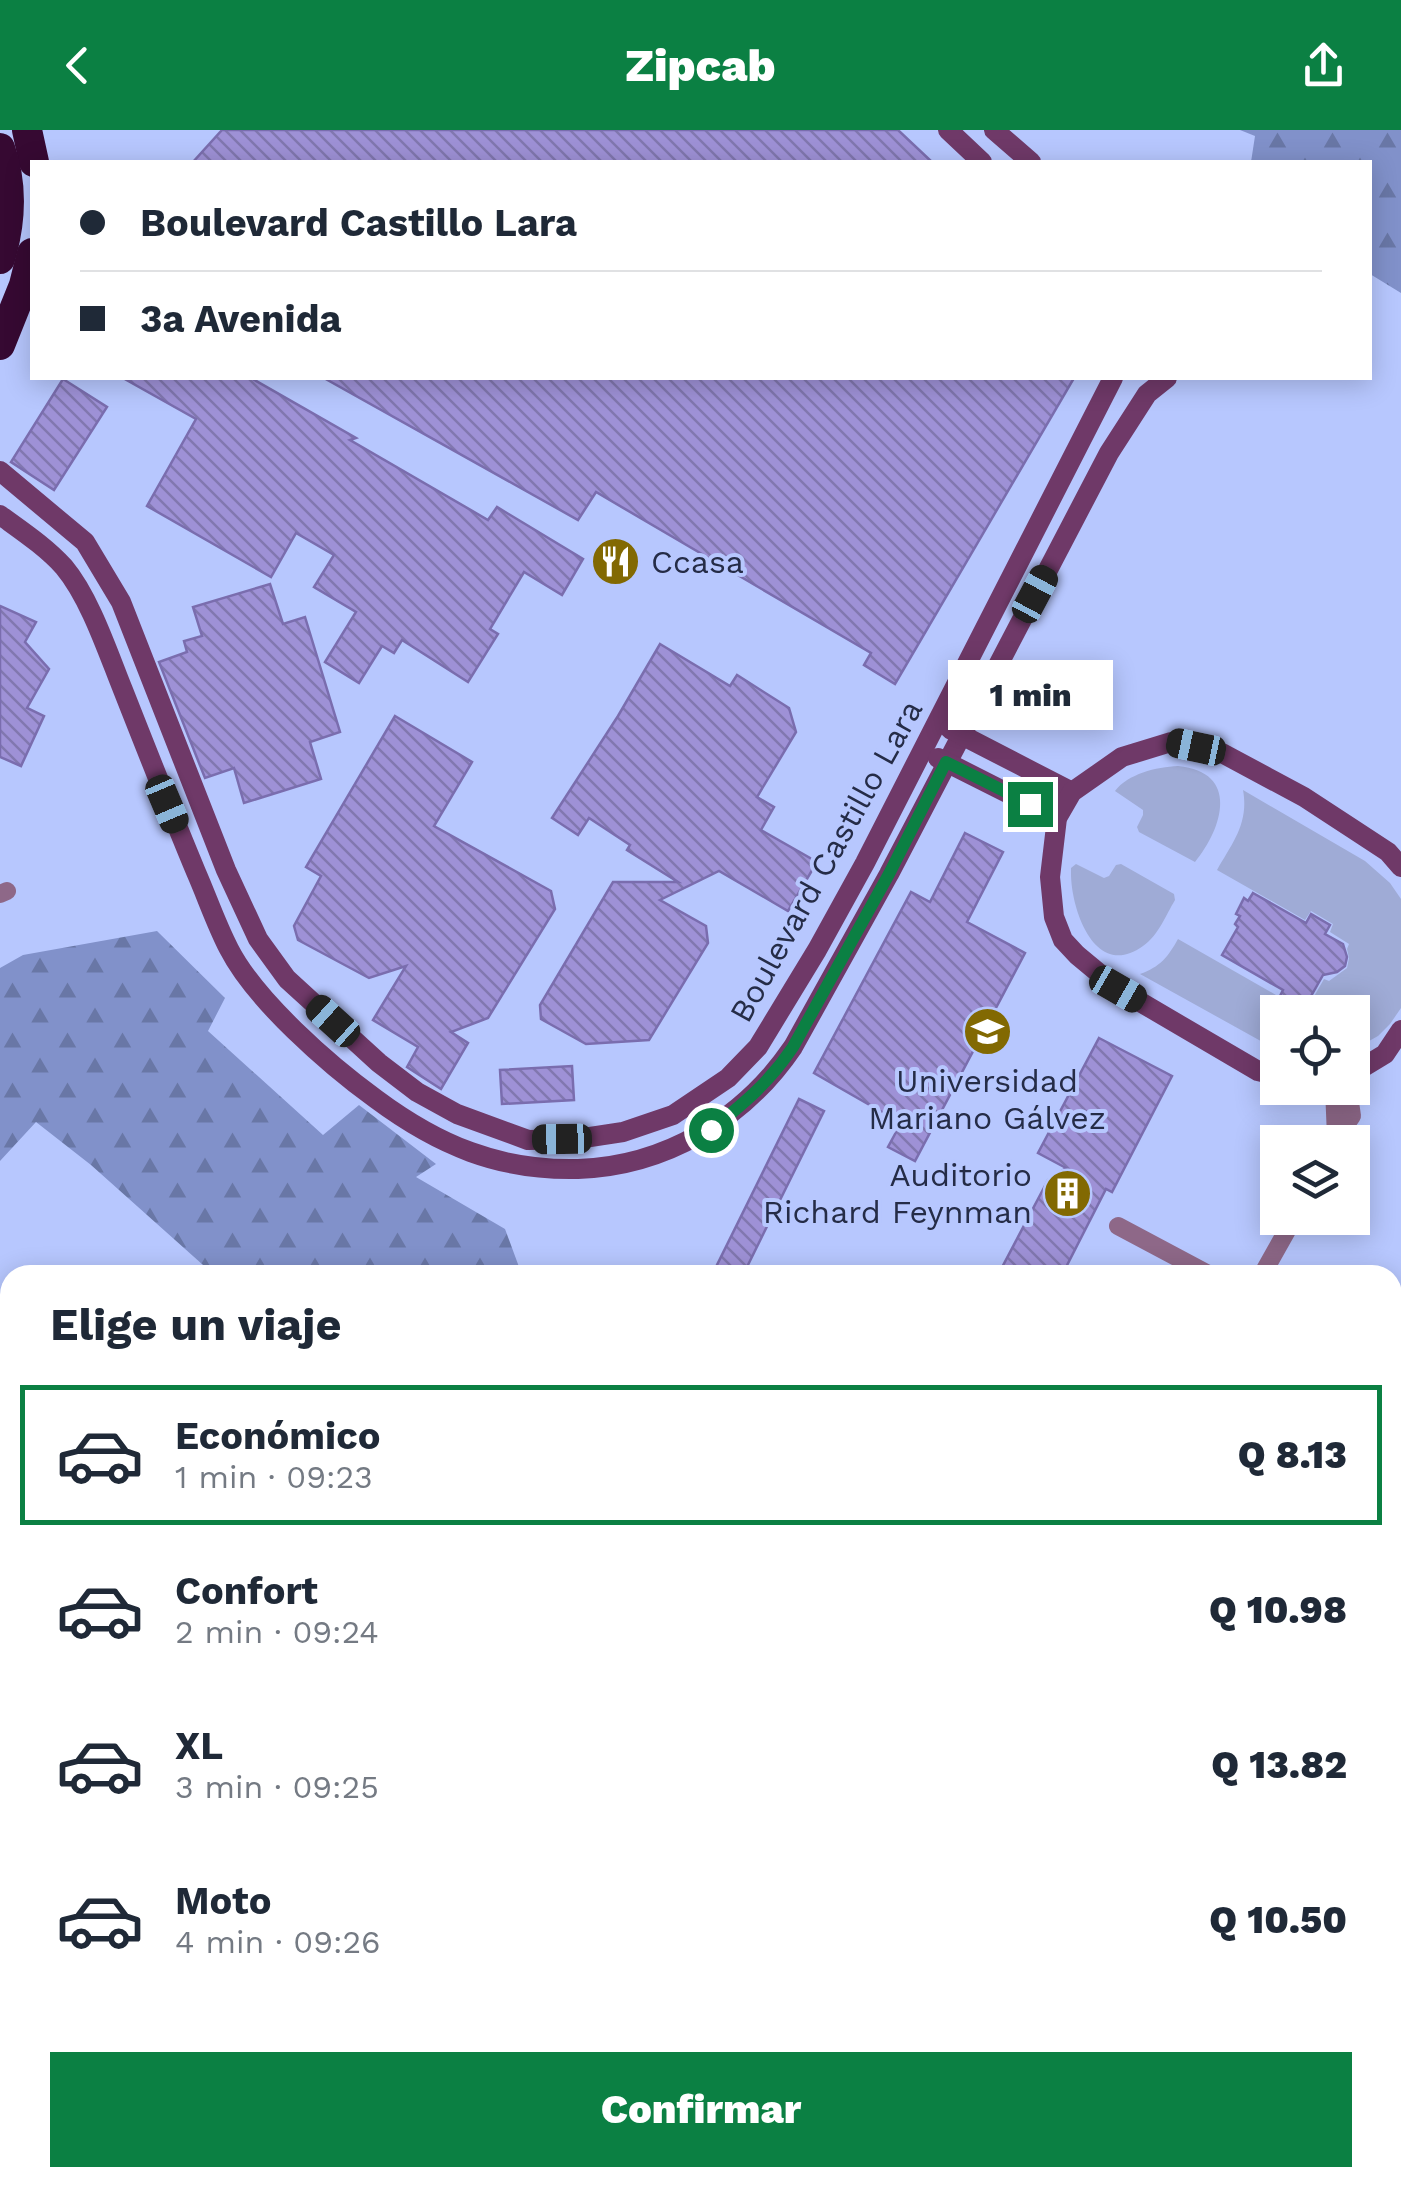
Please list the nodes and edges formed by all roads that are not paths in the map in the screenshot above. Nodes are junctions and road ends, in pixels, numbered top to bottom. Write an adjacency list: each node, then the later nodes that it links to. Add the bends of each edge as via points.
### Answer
1 (27, 130): 5 (highway)
2 (948, 130): 6 (street)
3 (994, 130): 7 (street)
4 (0, 148): 8 (highway, via 9,188)
5 (34, 160)
6 (980, 160)
7 (1029, 160)
8 (5, 221): 9 (highway)
9 (0, 259)
10 (30, 261): 11 (highway)
11 (0, 345)
12 (1112, 380): 16 (street, Boulevard Castillo Lara)
13 (1164, 380): 17 (street, Boulevard Castillo Lara, via 1127,422)
14 (0, 471): 27 (street, Boulevard Castillo Lara, via 85,542 121,602)
15 (0, 515): 29 (street, Boulevard Castillo Lara, via 64,566 92,615)
16 (1010, 581): 17 (street); 18 (street, Boulevard Castillo Lara)
17 (1035, 594): 19 (street, Boulevard Castillo Lara)
18 (938, 722): 19 (street); 20 (street, Boulevard Castillo Lara)
19 (961, 734): 21 (street, Boulevard Castillo Lara); 22 (street)
20 (923, 750): 21 (street); 24 (street, Boulevard Castillo Lara)
21 (946, 762): 23 (street); 26 (street, Boulevard Castillo Lara)
22 (1072, 792): 23 (street); 25 (street, via 1122,757 1171,742 1227,755 1304,797)
23 (1057, 818): 35 (street, via 1050,877 1063,940 1118,989)
24 (865, 863): 26 (street); 28 (street, Boulevard Castillo Lara)
25 (1400, 863)
26 (889, 874): 30 (street, Boulevard Castillo Lara)
27 (258, 939): 29 (street); 36 (street, Boulevard Castillo Lara, via 287,979 379,1063 417,1092)
28 (818, 950): 30 (street); 32 (street, Boulevard Castillo Lara)
29 (230, 951): 37 (street, Boulevard Castillo Lara, via 292,1027 354,1083 399,1116)
30 (842, 961): 34 (street, Boulevard Castillo Lara)
31 (1400, 1036): 33 (street)
32 (758, 1047): 34 (street); 36 (street, Boulevard Castillo Lara, via 714,1089 673,1115 624,1132 528,1140)
33 (1370, 1063)
34 (781, 1065): 37 (street, Boulevard Castillo Lara, via 711,1130 662,1152 609,1168 518,1166)
35 (1260, 1072)
36 (494, 1129): 37 (street)
37 (485, 1158)
38 (1118, 1226): 40 (street)
39 (1284, 1235): 41 (street)
40 (1191, 1265)
41 (1268, 1265)

